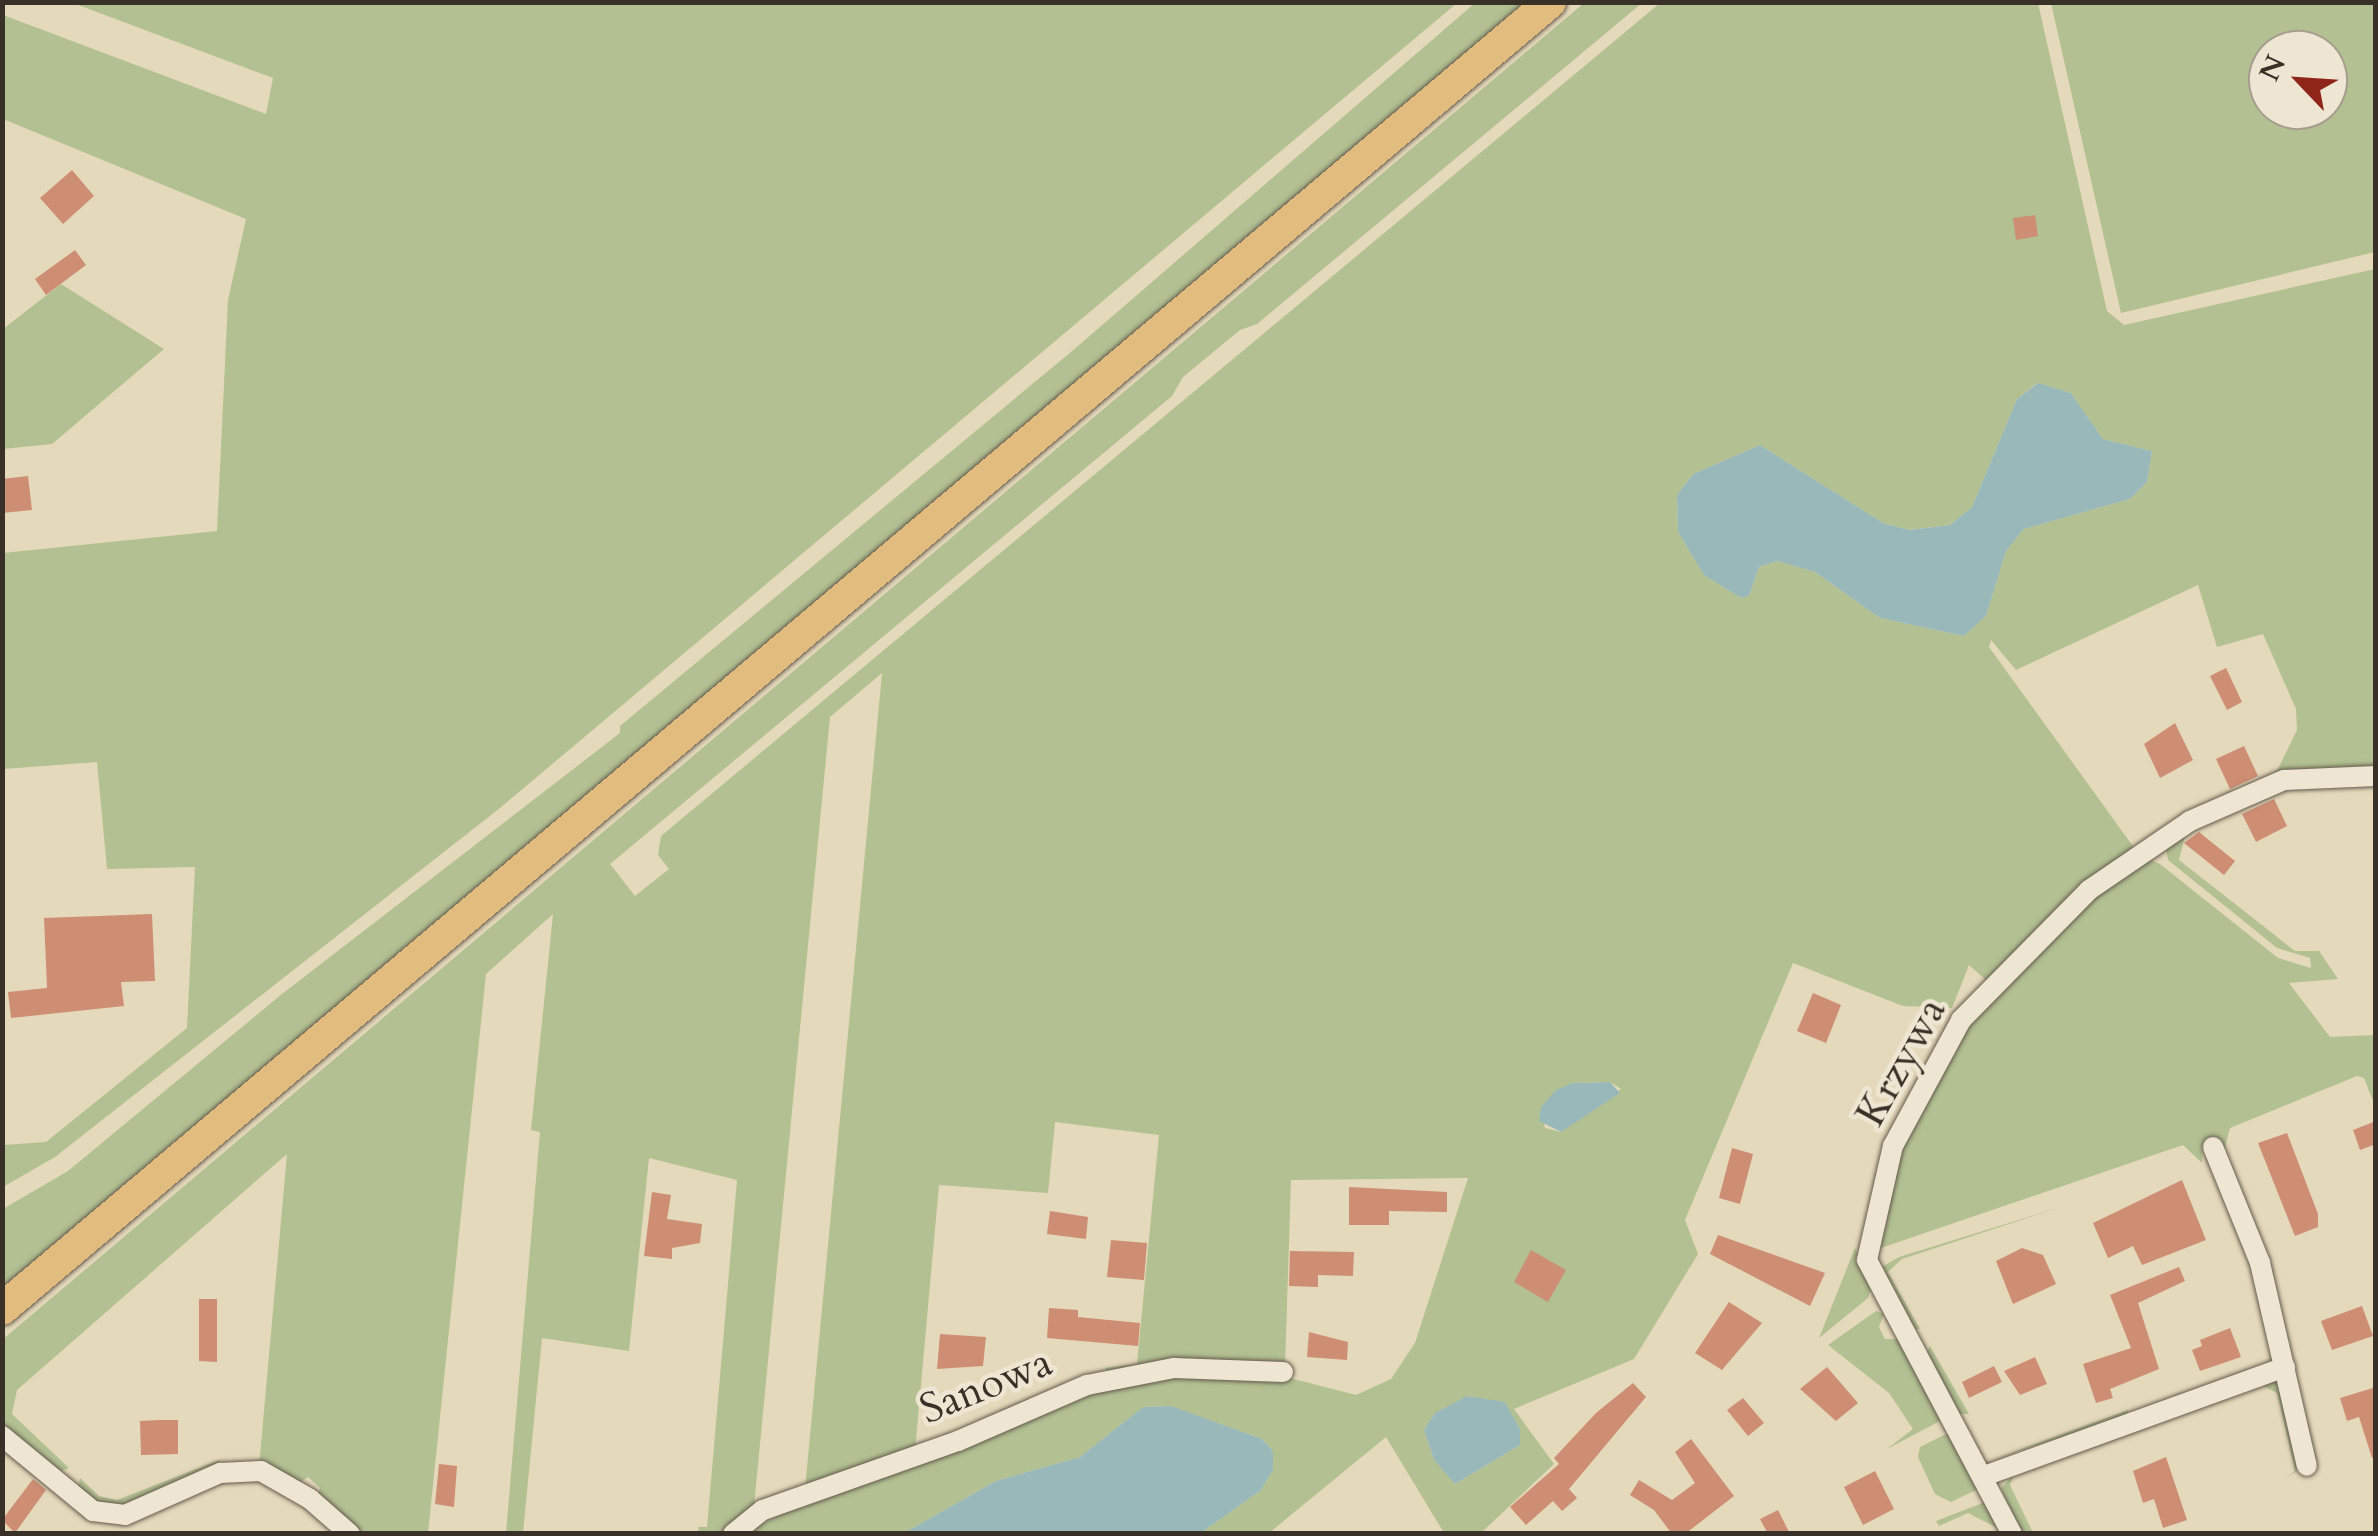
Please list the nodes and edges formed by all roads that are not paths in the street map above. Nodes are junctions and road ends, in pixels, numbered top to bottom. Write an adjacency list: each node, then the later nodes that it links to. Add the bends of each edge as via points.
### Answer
1 (1550, 2): 4 (main road)
2 (2376, 776): 9 (street, Krzywa, via 2284,780 2190,821 2089,890 1961,1020 1938,1057 1893,1146 1867,1260)
3 (2213, 1147): 5 (street, via 2260,1263)
4 (2, 1308)
5 (2285, 1367): 8 (street); 9 (street)
6 (1283, 1372): 11 (street, Sanowa, via 1174,1368 1086,1385 958,1441 764,1510)
7 (2, 1436): 10 (street, via 93,1511 125,1515 220,1474 261,1471 310,1499)
8 (2307, 1466)
9 (1987, 1475): 12 (street, Krzywa)
10 (350, 1534)
11 (734, 1534)
12 (2012, 1534)

